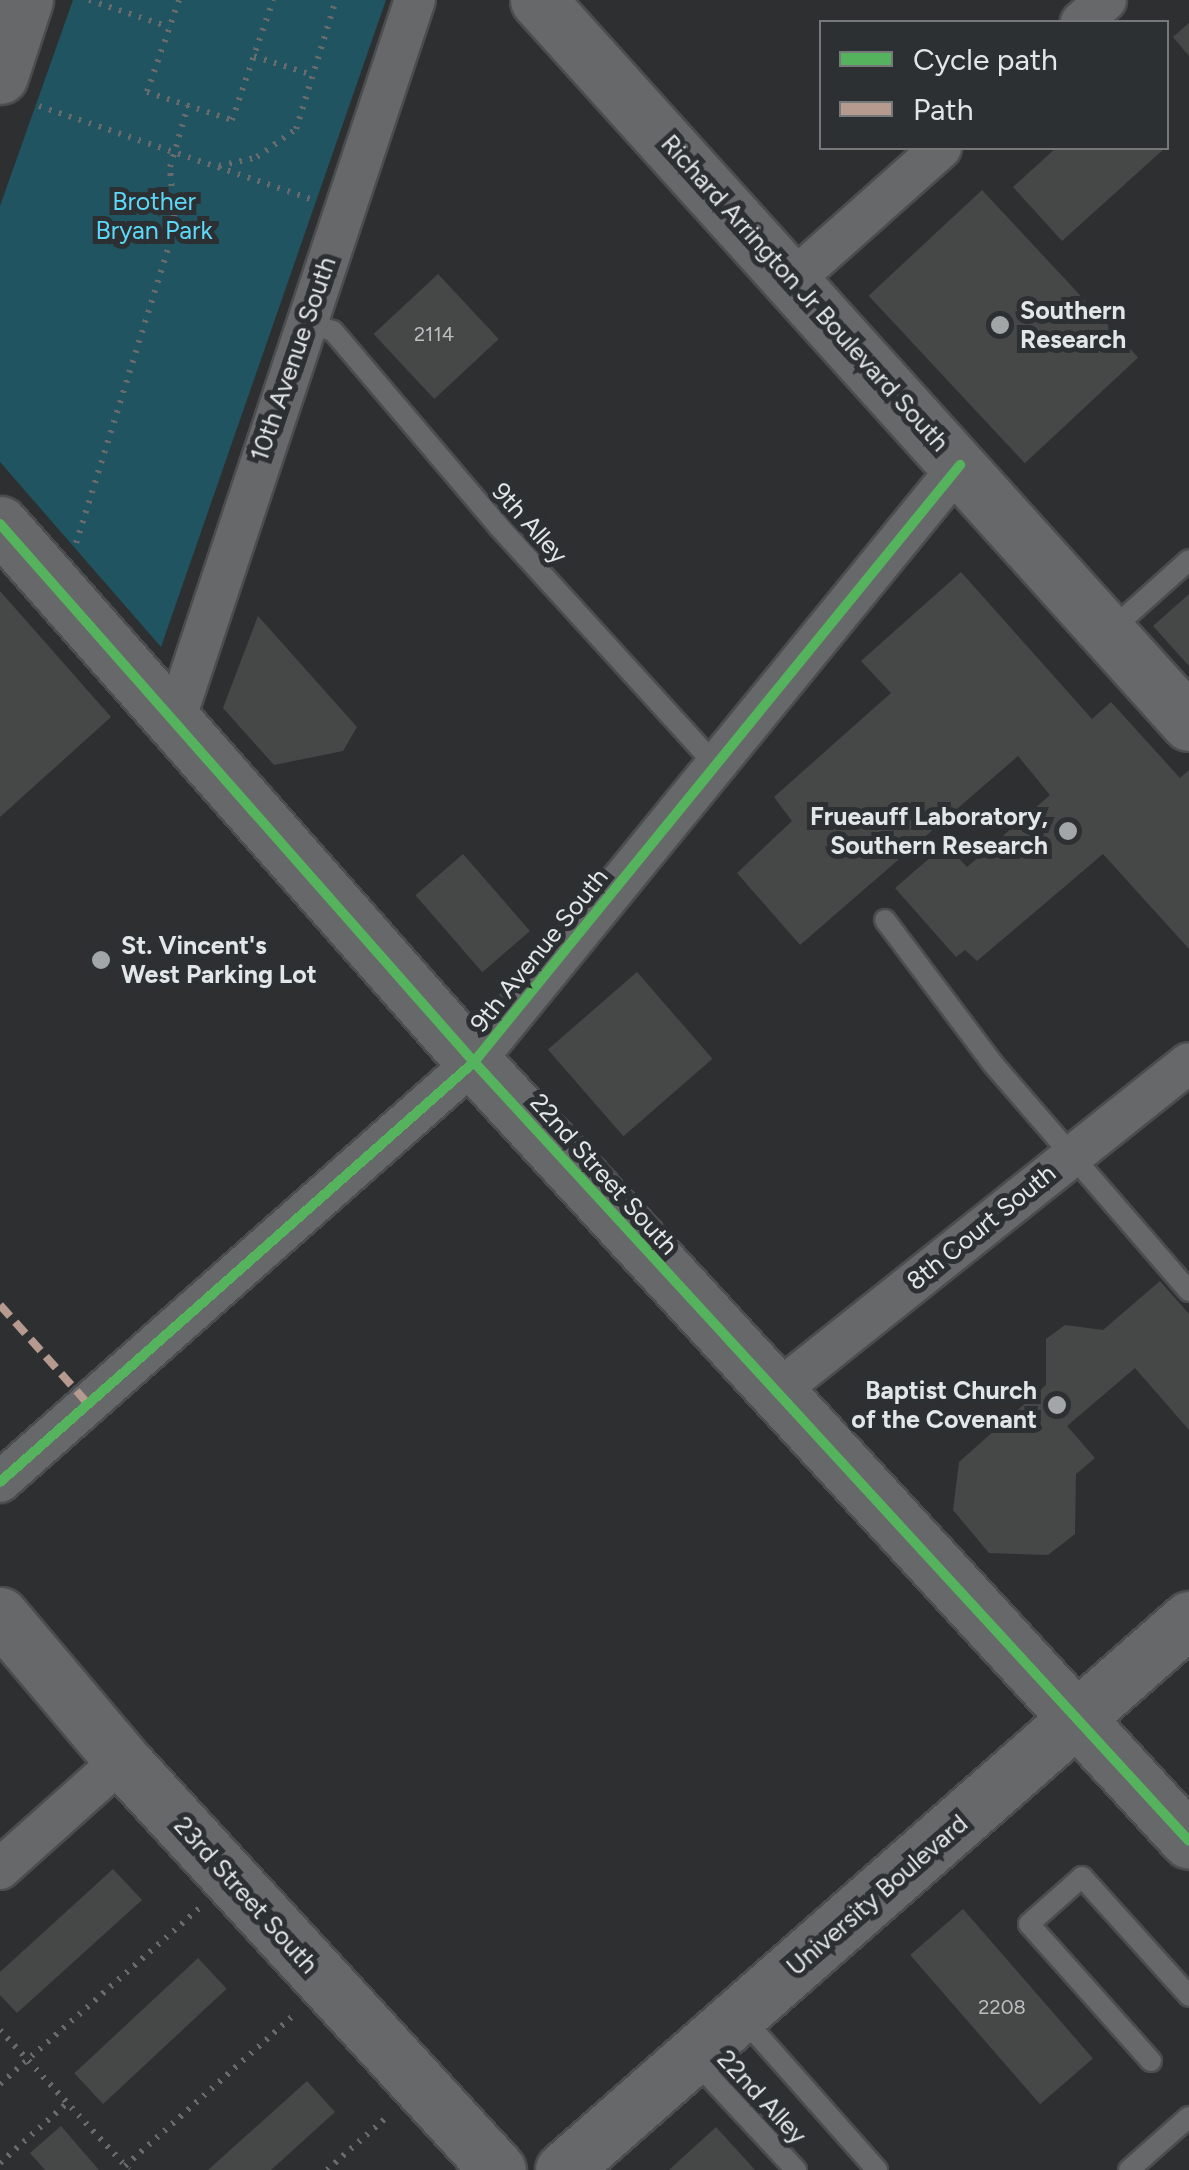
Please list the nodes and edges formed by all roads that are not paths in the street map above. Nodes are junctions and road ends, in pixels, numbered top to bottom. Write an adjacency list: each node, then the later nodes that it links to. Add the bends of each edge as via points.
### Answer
1 (25, 0): 6 (street)
2 (415, 0): 9 (street, 10th Avenue South)
3 (538, 0): 8 (street, Richard Arrington Jr Boulevard South)
4 (1106, 0): 5 (street)
5 (1083, 20)
6 (20, 91)
7 (939, 150): 8 (street)
8 (793, 280): 10 (street, Richard Arrington Jr Boulevard South)
9 (305, 322): 14 (street, 10th Avenue South); 16 (lane, 9th Alley, via 333,332 499,527)
10 (960, 465): 13 (street, Richard Arrington Jr Boulevard South); 16 (street, 9th Avenue South)
11 (0, 524): 14 (street, 22nd Street South)
12 (1189, 560): 13 (lane)
13 (1109, 632): 15 (street, Richard Arrington Jr Boulevard South)
14 (175, 720): 18 (street, 22nd Street South)
15 (1189, 722)
16 (716, 764): 18 (street, 9th Avenue South)
17 (885, 920): 20 (lane)
18 (474, 1062): 22 (street, 22nd Street South); 23 (street, 9th Avenue South)
19 (1189, 1063): 20 (street, 8th Court South)
20 (1069, 1156): 21 (lane); 22 (street, 8th Court South)
21 (1189, 1292)
22 (775, 1393): 26 (street, 22nd Street South)
23 (0, 1482)
24 (0, 1615): 27 (street, 23rd Street South)
25 (1189, 1619): 26 (street, University Boulevard)
26 (1076, 1721): 28 (street, 22nd Street South); 31 (street, University Boulevard)
27 (122, 1760): 29 (street); 35 (street, 23rd Street South)
28 (1189, 1841)
29 (0, 1868)
30 (1189, 1996): 33 (lane, via 1082,1877 1029,1924)
31 (740, 2016): 32 (street, University Boulevard); 38 (lane)
32 (692, 2058): 36 (street, University Boulevard); 37 (lane, 22nd Alley)
33 (1151, 2061)
34 (1189, 2116): 39 (lane)
35 (498, 2170)
36 (563, 2170)
37 (796, 2170)
38 (877, 2170)
39 (1129, 2170)

